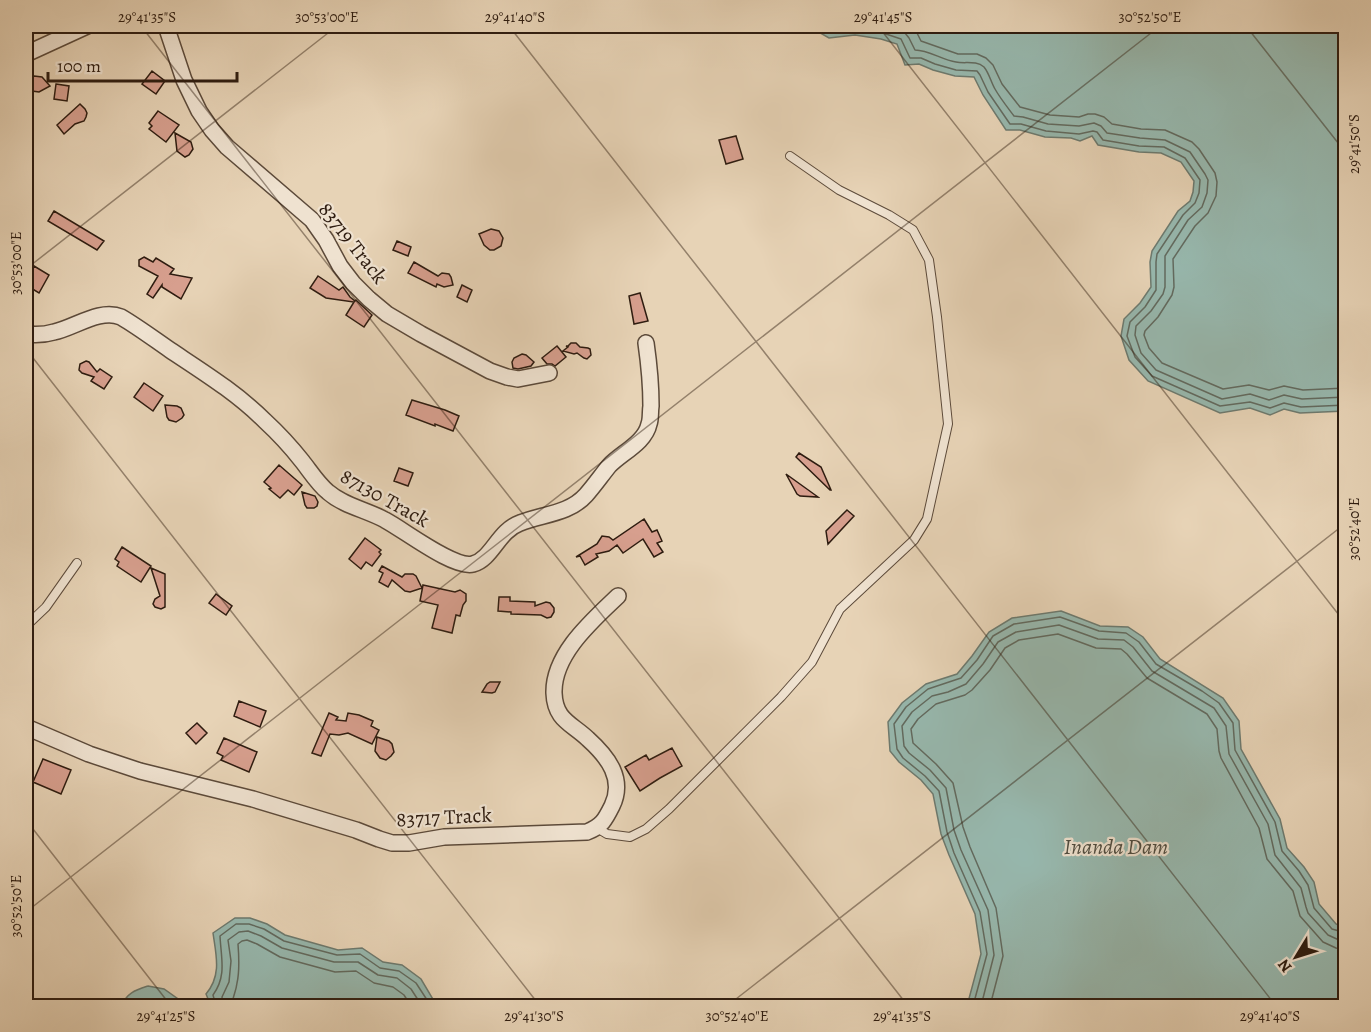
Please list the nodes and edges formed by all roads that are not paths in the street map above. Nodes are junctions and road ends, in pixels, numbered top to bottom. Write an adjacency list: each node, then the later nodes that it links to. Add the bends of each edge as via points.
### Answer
1 (87, 26): 3 (street)
2 (166, 26): 7 (street, 83719 Track, via 184,80 212,130 312,220 340,266 369,299 387,314 490,371 518,379)
3 (26, 54)
4 (790, 156): 12 (lane, via 839,190 913,230 929,260 948,424 927,519 914,540 840,609 812,662 782,697 669,809 630,837 607,834)
5 (26, 334): 6 (street, 87130 Track, via 55,332 101,315 116,315 237,396 296,453 329,494 384,519 441,555 468,564 484,558 510,527 574,505 642,437 650,416)
6 (646, 343)
7 (549, 373)
8 (77, 563): 10 (lane, via 46,607)
9 (618, 596): 12 (street, via 572,645 554,682 555,705 561,716 602,754 618,782 616,797)
10 (26, 626)
11 (26, 727): 12 (street, 83717 Track, via 140,771 253,799 392,843 444,837 587,832)
12 (597, 828)

